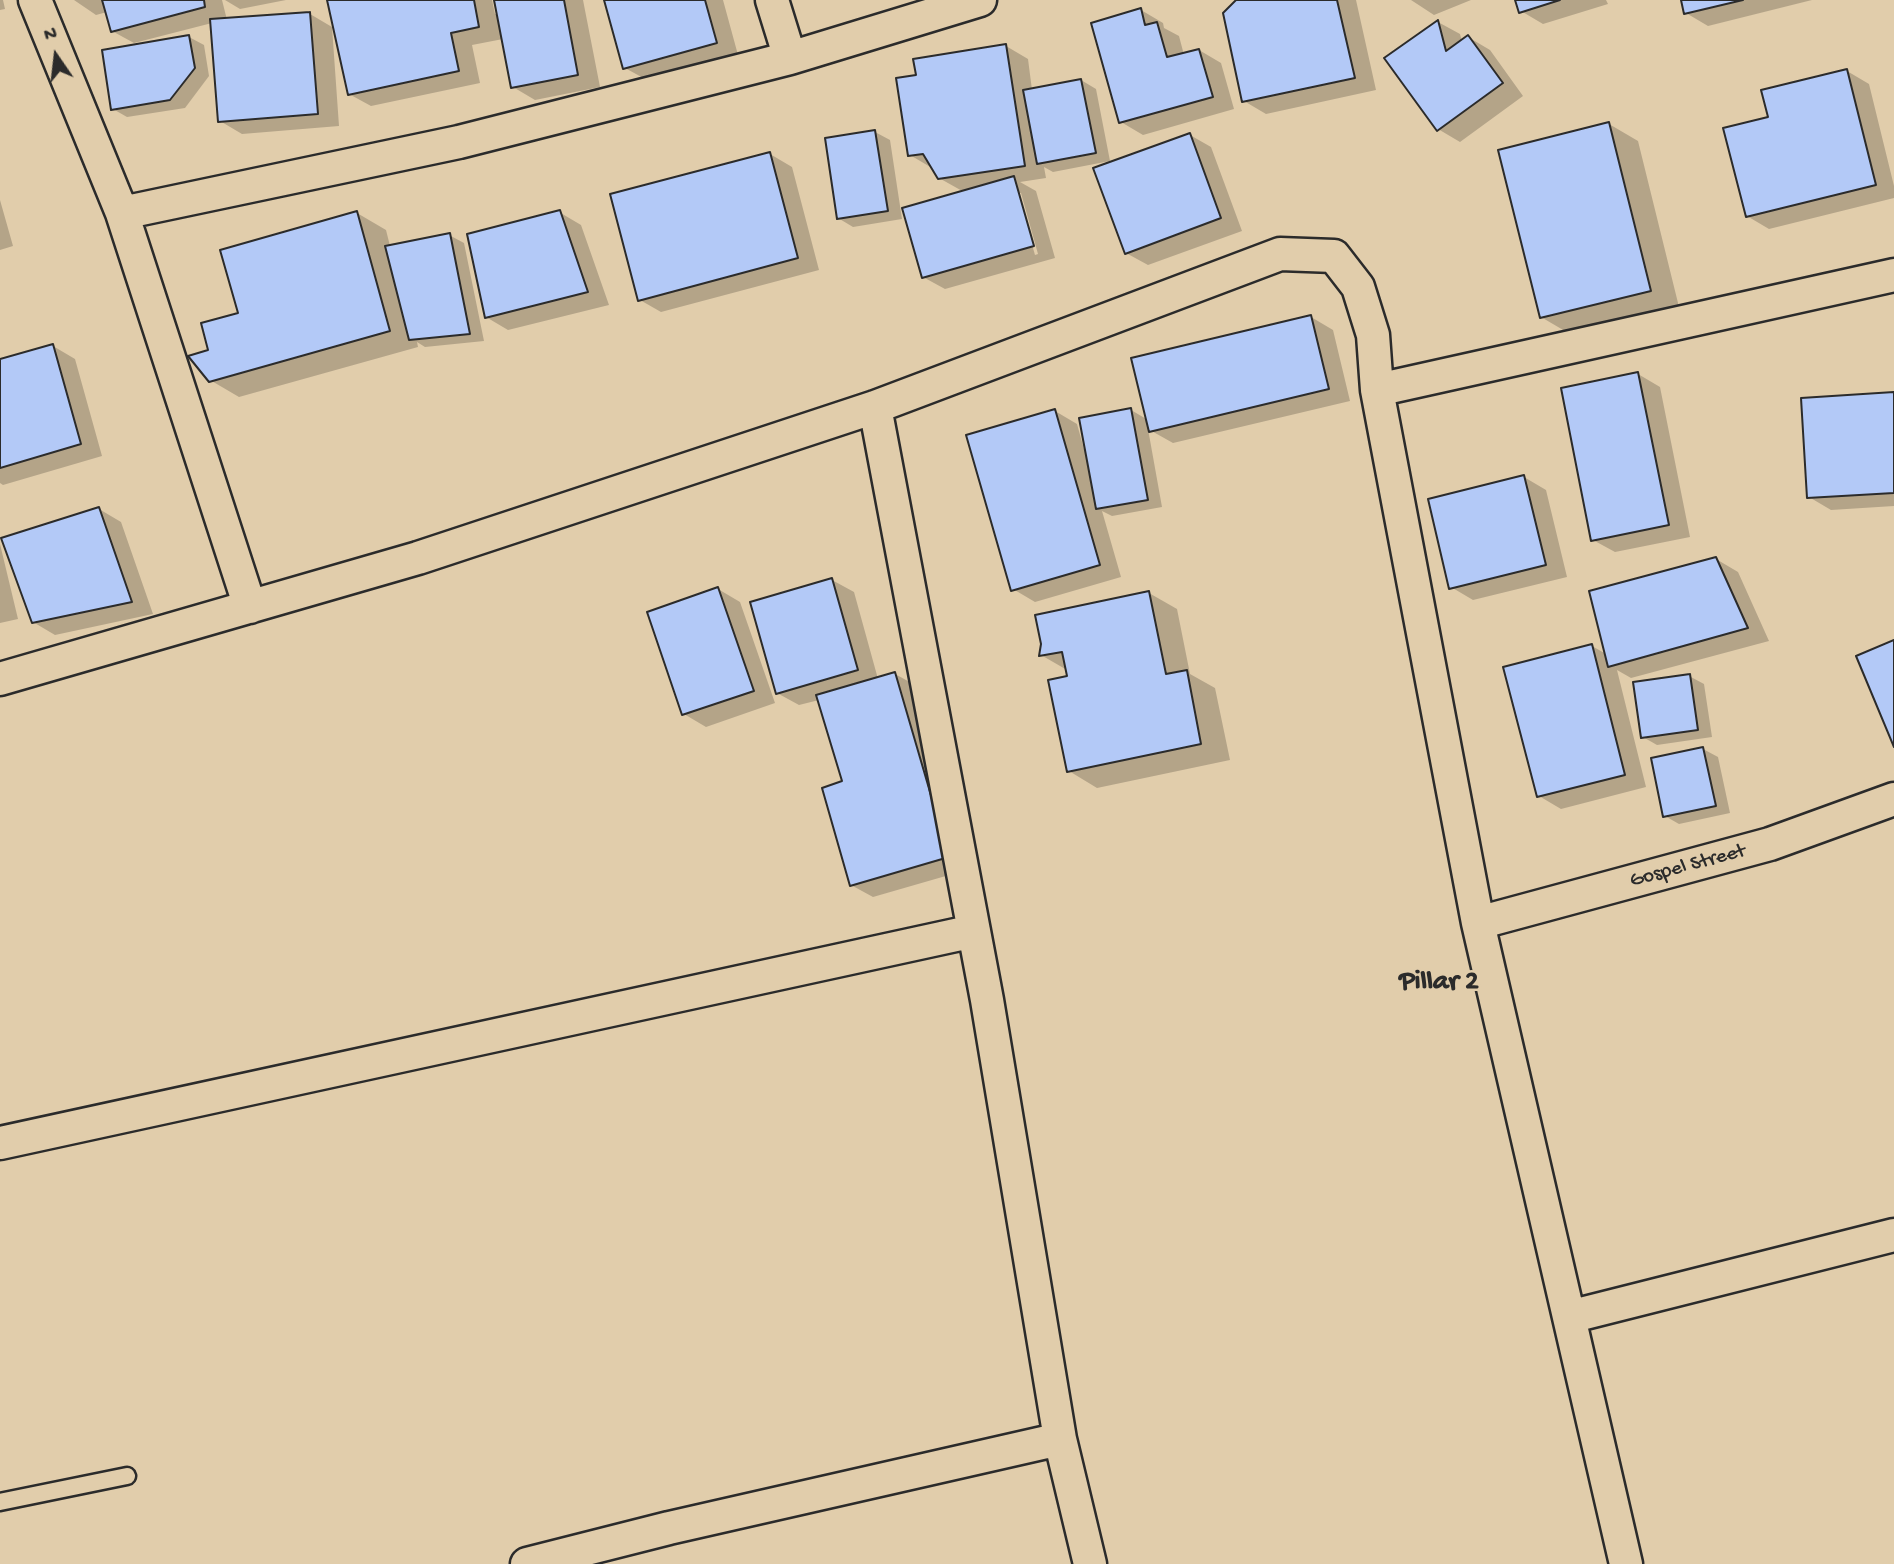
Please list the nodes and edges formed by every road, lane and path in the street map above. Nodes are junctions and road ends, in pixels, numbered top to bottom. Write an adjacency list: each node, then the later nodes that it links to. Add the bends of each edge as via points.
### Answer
1 (35, 0): 5 (street)
2 (772, 0): 4 (street)
3 (980, 0): 4 (street)
4 (790, 58): 5 (street, via 459,142)
5 (122, 212): 9 (street)
6 (1894, 275): 7 (street)
7 (1377, 390): 8 (street, via 1373,335 1358,287 1334,256 1280,254); 12 (street)
8 (875, 407): 9 (street, via 431,553); 13 (street)
9 (250, 607): 10 (street)
10 (0, 679)
11 (1894, 799): 12 (street, Gospel Street, via 1770,844)
12 (1478, 923): 16 (street)
13 (974, 931): 14 (street); 17 (street)
14 (0, 1143)
15 (1894, 1235): 16 (street)
16 (1569, 1317): 22 (street)
17 (1060, 1439): 20 (street); 21 (street)
18 (127, 1476): 19 (lane)
19 (0, 1502)
20 (527, 1564)
21 (1090, 1564)
22 (1626, 1564)

